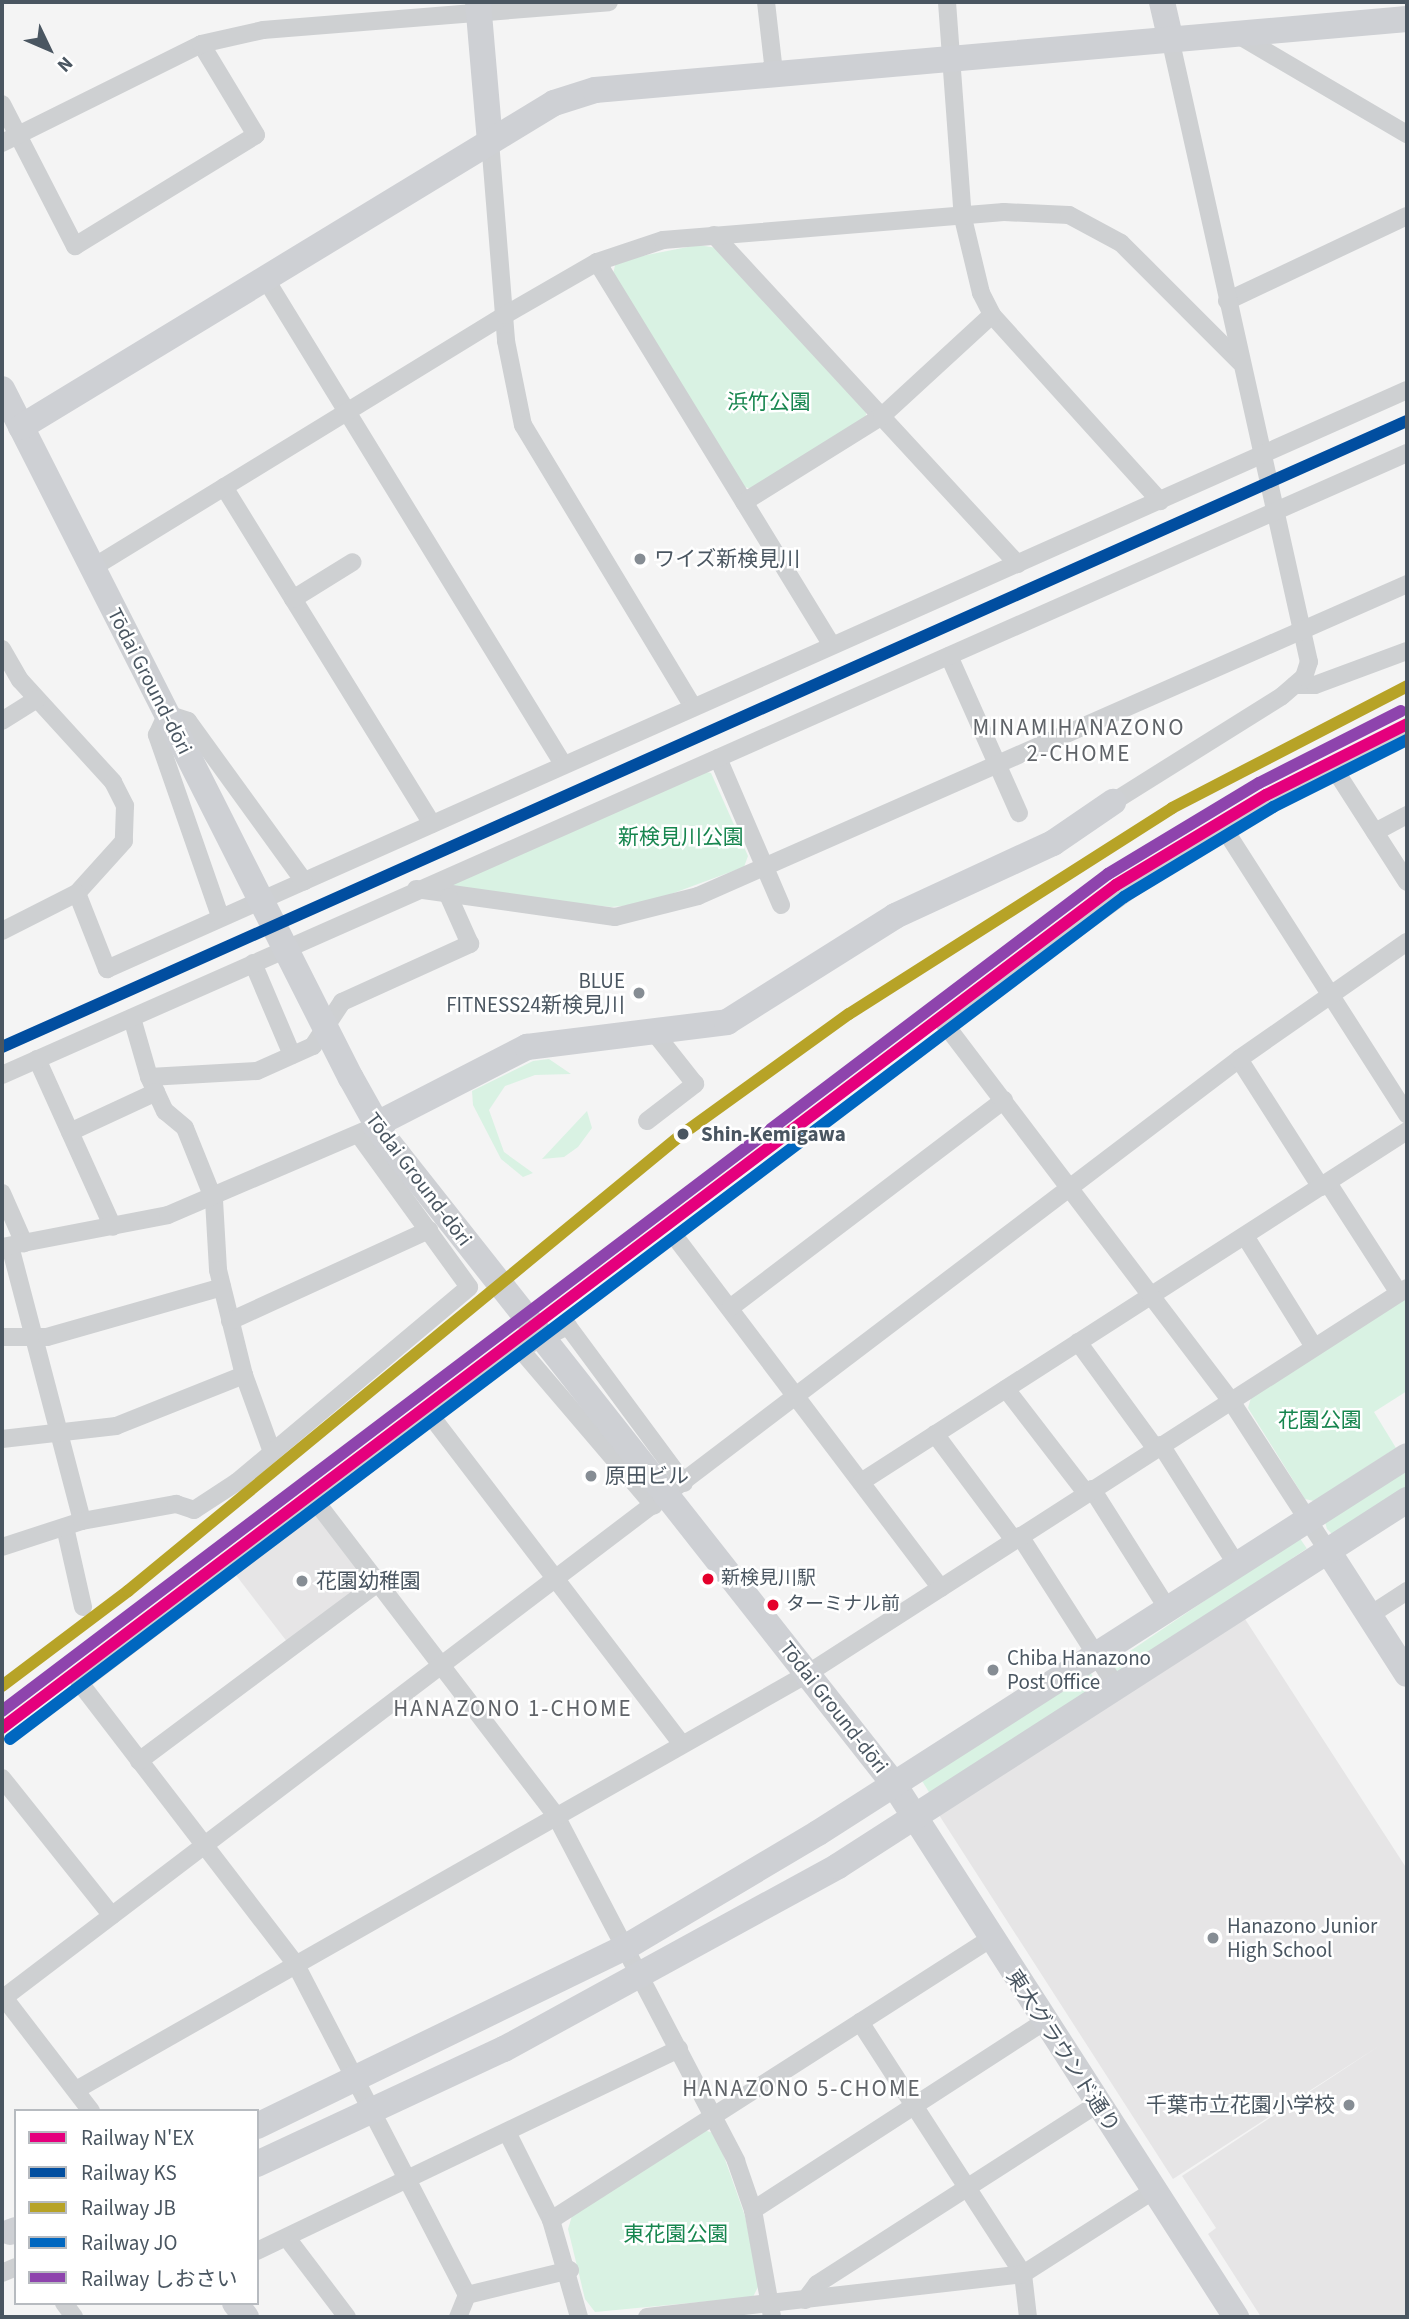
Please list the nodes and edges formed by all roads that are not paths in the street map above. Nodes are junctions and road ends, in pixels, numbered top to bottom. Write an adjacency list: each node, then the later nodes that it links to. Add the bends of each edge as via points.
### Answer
1 (609, 2): 5 (street)
2 (766, 2): 11 (street)
3 (947, 2): 10 (street)
4 (1162, 2): 8 (street)
5 (479, 7): 9 (street, via 262,30); 15 (street)
6 (1407, 19): 7 (street)
7 (1238, 34): 8 (street); 13 (street)
8 (1170, 38): 10 (street); 21 (street)
9 (201, 44): 14 (street); 14 (street, via 256,135 75,246)
10 (952, 58): 11 (street); 17 (street)
11 (774, 72): 15 (street, via 595,90 554,103)
12 (2, 104): 14 (street)
13 (1407, 134)
14 (10, 139)
15 (490, 141): 20 (street); 22 (street)
16 (1407, 216): 21 (street)
17 (963, 218): 18 (street); 23 (street, via 972,271); 24 (street, via 1049,212 1105,231)
18 (714, 235): 19 (street, via 663,240); 28 (street)
19 (597, 262): 22 (street); 34 (street)
20 (265, 278): 27 (street); 29 (street)
21 (1227, 300): 24 (street)
22 (505, 314): 27 (street); 48 (street, via 523,425)
23 (992, 315): 28 (street); 33 (street)
24 (1240, 362): 31 (street)
25 (2, 389): 29 (street, Tōdai Ground-dōri)
26 (1407, 390): 31 (street)
27 (346, 412): 32 (street); 53 (street)
28 (882, 416): 34 (street); 37 (street)
29 (21, 427): 38 (street, Tōdai Ground-dōri)
30 (1407, 453): 35 (street)
31 (1262, 455): 33 (street); 35 (street)
32 (224, 487): 38 (street); 40 (street)
33 (1160, 501): 37 (street)
34 (744, 502): 42 (street)
35 (1275, 511): 41 (street); 45 (street)
36 (353, 562): 40 (street)
37 (1018, 564): 42 (street)
38 (92, 568): 50 (street, Tōdai Ground-dōri)
39 (1407, 584): 41 (street)
40 (293, 599): 59 (street)
41 (1301, 632): 46 (street, via 1309,662); 54 (street)
42 (832, 645): 48 (street)
43 (2, 649): 47 (street)
44 (1407, 650): 46 (street, via 1315,685)
45 (949, 656): 52 (street); 54 (street)
46 (1295, 685): 56 (street)
47 (37, 699): 49 (street); 66 (street, via 113,782 125,806 124,841)
48 (693, 707): 53 (street)
49 (2, 721)
50 (170, 721): 63 (street, via 188,722); 69 (street, via 157,734); 86 (street, Tōdai Ground-dōri, bridge, via 351,1078)
51 (1407, 734): 55 (street)
52 (718, 758): 62 (street); 65 (street)
53 (563, 764): 59 (street)
54 (998, 765): 57 (street); 62 (street)
55 (1335, 770): 60 (street); 61 (street)
56 (1114, 802): 75 (street, via 1053,843 895,916 727,1022)
57 (1019, 813)
58 (1407, 815): 61 (street)
59 (432, 824): 63 (street)
60 (1225, 830): 73 (street); 81 (street, via 945,1024)
61 (1375, 832): 64 (street)
62 (764, 868): 67 (street, via 698,896 615,917); 68 (street)
63 (304, 881): 69 (street)
64 (1407, 882)
65 (416, 889): 67 (street); 72 (street)
66 (77, 893): 69 (street, via 107,969); 70 (street)
67 (449, 897): 76 (street, via 470,944 342,1002 313,1046)
68 (782, 905)
69 (220, 916)
70 (2, 931)
71 (1407, 942): 73 (street)
72 (253, 962): 74 (street); 76 (street)
73 (1329, 992): 78 (street); 82 (street)
74 (132, 1018): 77 (street); 80 (street)
75 (653, 1031): 83 (street, via 695,1084); 86 (street, via 527,1047)
76 (292, 1055): 80 (street, via 257,1071)
77 (37, 1059): 79 (street); 85 (street)
78 (1240, 1059): 87 (street); 88 (street)
79 (2, 1075)
80 (153, 1084): 85 (street); 90 (street, via 185,1128)
81 (1004, 1100): 88 (street); 99 (street)
82 (1407, 1115)
83 (647, 1121)
84 (1407, 1131): 87 (street)
85 (70, 1132): 91 (street)
86 (373, 1132): 90 (street); 92 (street); 118 (street, Tōdai Ground-dōri, bridge)
87 (1324, 1185): 93 (street); 97 (street)
88 (1071, 1187): 98 (street); 108 (street)
89 (2, 1193): 95 (street)
90 (214, 1200): 91 (street); 96 (street)
91 (113, 1227): 95 (street)
92 (429, 1230): 100 (street); 115 (street, via 468,1287)
93 (1245, 1236): 98 (street); 104 (street)
94 (679, 1242): 99 (street)
95 (12, 1245): 101 (street)
96 (222, 1287): 100 (street); 101 (street)
97 (1403, 1290): 104 (street)
98 (1153, 1295): 103 (street); 109 (street)
99 (730, 1308): 108 (street)
100 (230, 1321): 106 (street)
101 (34, 1336): 102 (street); 111 (street)
102 (2, 1337)
103 (1078, 1342): 107 (street); 114 (street)
104 (1314, 1347): 109 (street)
105 (520, 1349): 110 (street); 118 (street); 118 (street, via 568,1326)
106 (244, 1375): 111 (street, via 116,1426); 115 (street)
107 (1006, 1389): 112 (street); 119 (street)
108 (796, 1396): 117 (street); 118 (street)
109 (1231, 1401): 114 (street); 122 (street)
110 (431, 1416): 121 (street); 128 (street)
111 (58, 1431): 113 (street); 123 (street)
112 (935, 1434): 117 (street); 124 (street)
113 (2, 1439)
114 (1159, 1447): 119 (street); 127 (street)
115 (272, 1452): 123 (street, via 194,1510 176,1504)
116 (1407, 1456): 122 (street)
117 (861, 1482): 130 (street)
118 (664, 1491): 128 (street); 137 (street, Tōdai Ground-dōri)
119 (1089, 1491): 124 (street); 133 (street)
120 (1407, 1500): 126 (street)
121 (317, 1503): 129 (street); 141 (street, via 80,1683)
122 (1308, 1520): 126 (street); 127 (street)
123 (74, 1524): 125 (street); 132 (street)
124 (1017, 1538): 130 (street); 135 (street)
125 (2, 1547)
126 (1328, 1551): 134 (street); 139 (street)
127 (1237, 1565): 133 (street)
128 (556, 1579): 136 (street); 140 (street)
129 (378, 1583): 136 (street); 141 (street)
130 (941, 1588): 137 (street)
131 (1407, 1591): 134 (street)
132 (83, 1607)
133 (1167, 1609): 135 (street)
134 (1370, 1615): 138 (street)
135 (1096, 1655): 139 (street); 143 (street)
136 (442, 1666): 144 (street); 146 (street)
137 (807, 1674): 140 (street); 143 (street, Tōdai Ground-dōri)
138 (1407, 1674)
139 (1116, 1686): 145 (street)
140 (682, 1744): 144 (street)
141 (139, 1761): 146 (street)
142 (2, 1779): 147 (street)
143 (893, 1783): 145 (street, 東大グラウンド通り); 149 (street)
144 (556, 1816): 149 (street); 150 (street)
145 (914, 1816): 148 (street, 東大グラウンド通り); 151 (street)
146 (204, 1846): 147 (street); 150 (street)
147 (111, 1916): 152 (street)
148 (990, 1939): 153 (street); 154 (street, 東大グラウンド通り)
149 (626, 1947): 151 (street); 156 (street)
150 (296, 1965): 156 (street); 157 (street)
151 (643, 1978): 155 (street); 161 (street)
152 (2, 1997): 157 (street)
153 (860, 2022): 159 (street); 162 (street)
154 (1044, 2022): 158 (street, 東大グラウンド通り); 159 (street)
155 (679, 2049): 162 (street); 164 (street)
156 (356, 2081): 161 (street); 163 (street)
157 (76, 2090): 160 (street)
158 (1097, 2104): 167 (street); 168 (street, 東大グラウンド通り)
159 (913, 2105): 167 (street); 169 (street)
160 (90, 2109)
161 (373, 2112): 165 (street); 166 (street)
162 (715, 2112): 169 (street); 170 (street)
163 (259, 2125)
164 (509, 2136): 166 (street); 170 (street)
165 (259, 2163)
166 (410, 2183): 171 (street); 175 (street)
167 (966, 2186): 174 (street); 176 (street, via 817,2284)
168 (1153, 2191): 174 (street); 183 (street, 東大グラウンド通り)
169 (753, 2210): 177 (street)
170 (551, 2220): 173 (street)
171 (287, 2238): 172 (street); 178 (street)
172 (259, 2250)
173 (570, 2270): 175 (street); 180 (street)
174 (1024, 2274): 176 (street); 182 (street)
175 (467, 2295): 179 (street)
176 (804, 2300): 177 (street)
177 (771, 2311): 181 (street)
178 (347, 2317)
179 (458, 2317)
180 (579, 2317)
181 (647, 2317)
182 (1028, 2317)
183 (1236, 2317)

